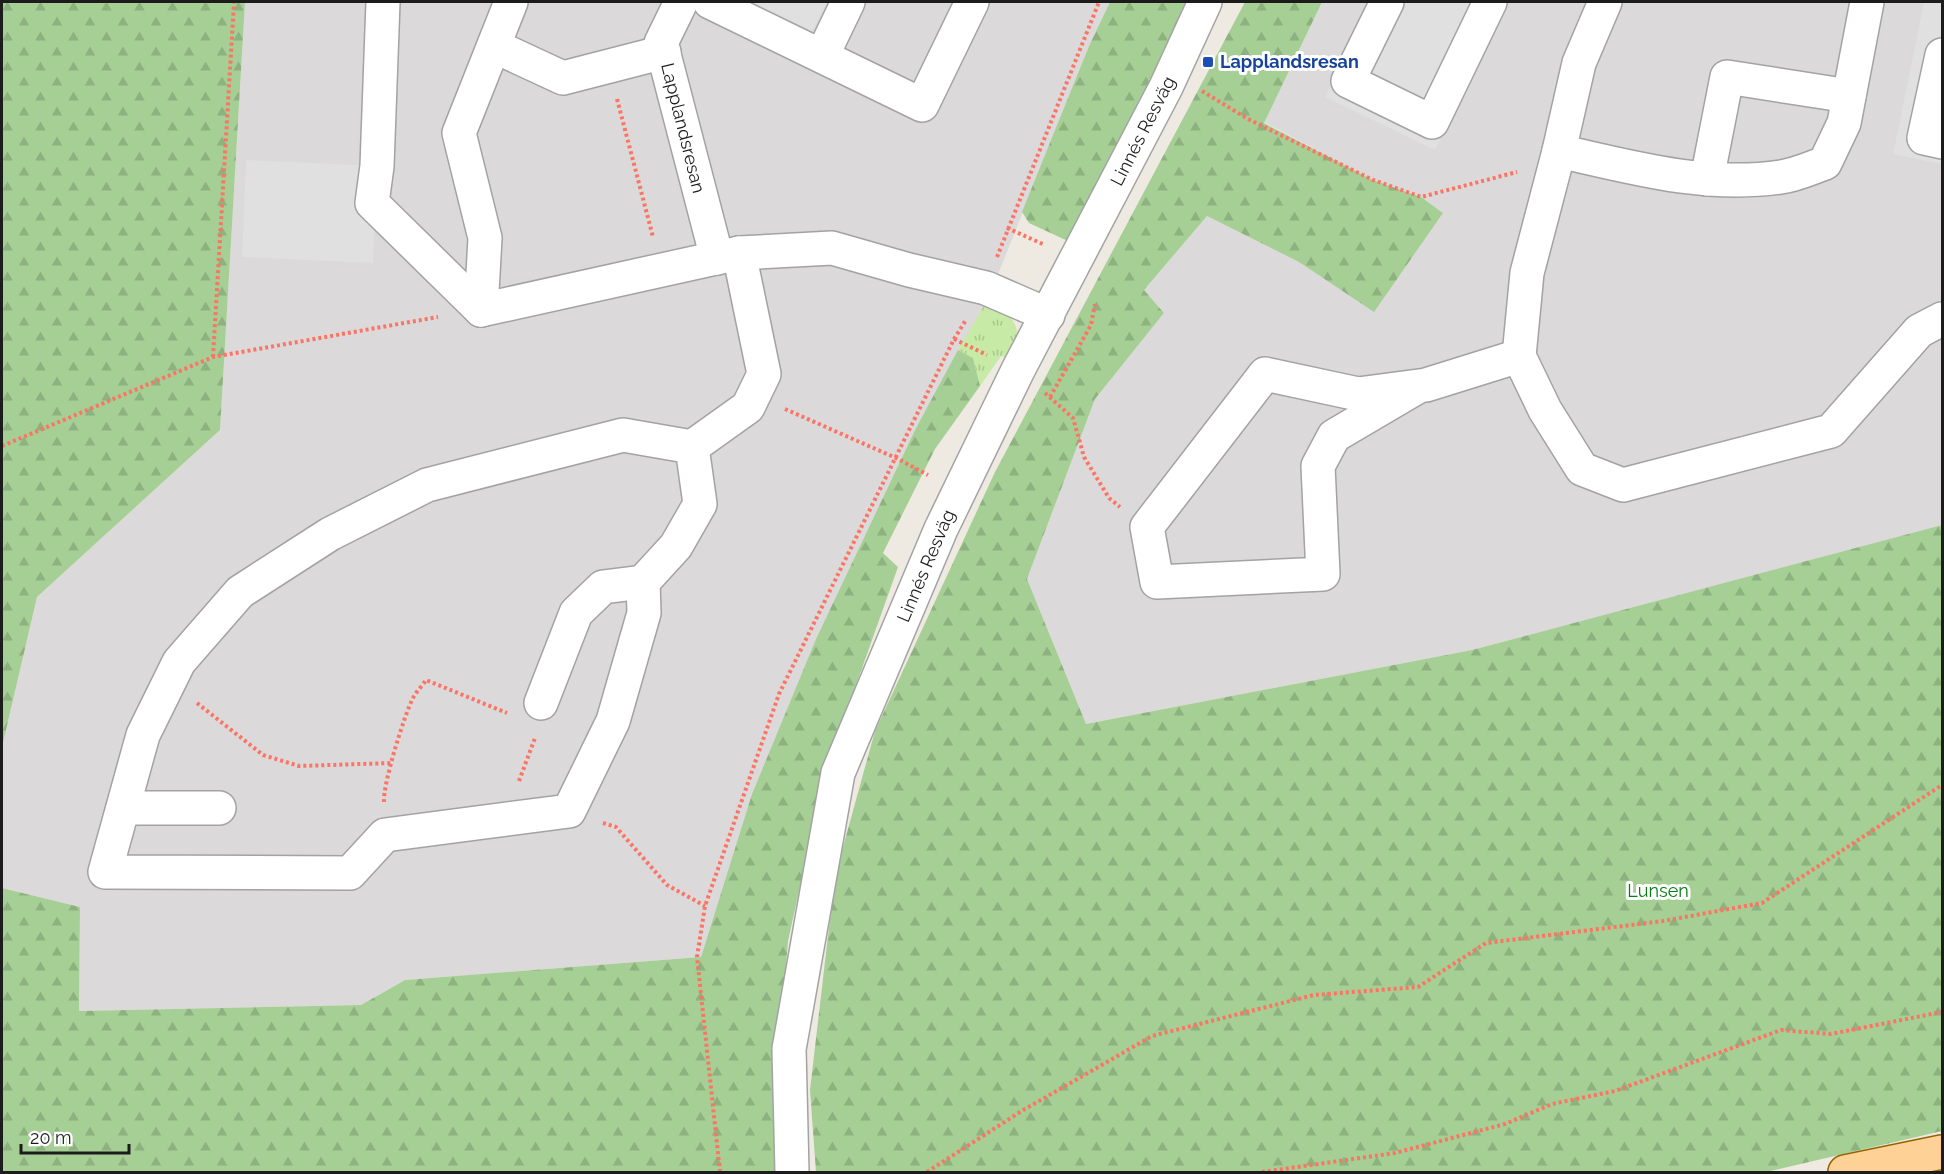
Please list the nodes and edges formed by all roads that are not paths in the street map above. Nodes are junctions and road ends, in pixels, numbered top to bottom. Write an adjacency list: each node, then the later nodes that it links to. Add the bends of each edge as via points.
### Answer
1 (383, 2): 21 (street, via 372,203)
2 (511, 2): 12 (street)
3 (681, 2): 13 (street, Lapplandsresan, via 661,43)
4 (710, 2): 15 (street)
5 (849, 2): 15 (street)
6 (972, 2): 15 (street, via 922,105)
7 (1205, 2): 22 (street, Linnés Resväg, via 1166,87)
8 (1387, 2): 9 (street, via 1348,81 1432,122)
9 (1490, 2)
10 (1605, 2): 18 (street, via 1579,63)
11 (1867, 2): 16 (street)
12 (494, 46): 13 (street, via 563,78); 21 (street, via 459,133 485,238)
13 (664, 52): 20 (street, Lapplandsresan)
14 (1942, 55): 17 (street, via 1924,138)
15 (822, 56)
16 (1849, 96): 19 (street, via 1844,123 1825,164 1783,177); 19 (street, via 1727,77)
17 (1942, 142)
18 (1558, 157): 19 (street); 24 (street, via 1527,273)
19 (1707, 179)
20 (728, 255): 21 (street); 22 (street, via 832,248 986,288); 26 (street, Lapplandsresan, via 764,374 748,407)
21 (481, 310)
22 (1048, 315): 32 (street, Linnés Resväg, via 941,529 838,773 789,1048)
23 (1942, 319): 24 (street, via 1919,331 1831,431 1623,485 1581,469 1545,410)
24 (1519, 356): 25 (street)
25 (1419, 386): 25 (street, via 1358,393 1265,374 1147,527 1157,582 1323,574 1318,466 1334,436)
26 (692, 447): 27 (street, via 700,504 676,546); 29 (street, via 622,435 427,485 330,534 240,592 179,662 143,735)
27 (643, 582): 28 (street, via 603,587 576,613); 29 (street, via 644,613 613,721 569,811 385,836 350,873 105,872)
28 (541, 704)
29 (123, 808): 30 (street)
30 (219, 808)
31 (1942, 1152): 33 (main road)
32 (792, 1173)
33 (1845, 1173)

